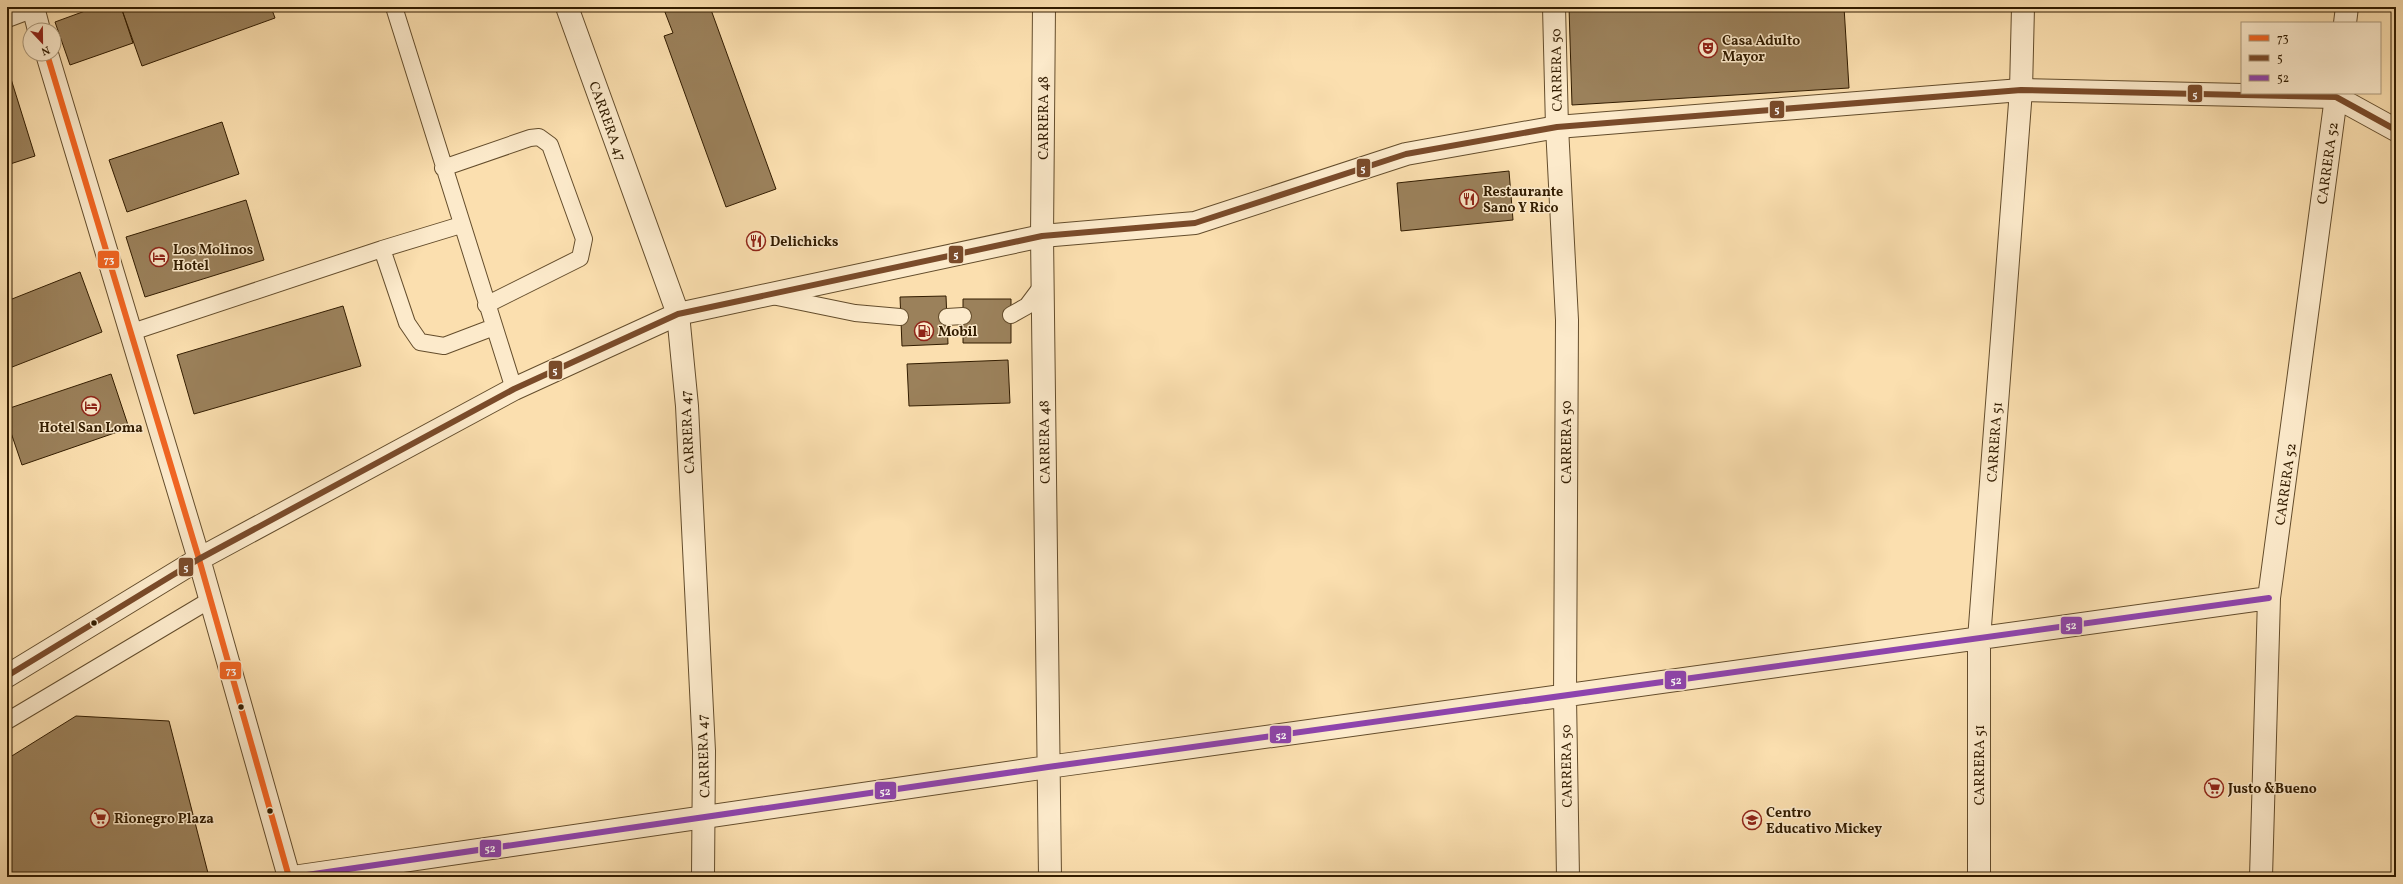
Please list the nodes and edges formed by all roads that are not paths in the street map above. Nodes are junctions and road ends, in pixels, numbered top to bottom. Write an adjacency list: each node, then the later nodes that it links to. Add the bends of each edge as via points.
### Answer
1 (32, 7): 8 (street); 9 (street)
2 (394, 7): 18 (lane)
3 (566, 7): 25 (street, CARRERA 47)
4 (1044, 7): 20 (street, CARRERA 48)
5 (1554, 7): 16 (street, CARRERA 50)
6 (2023, 7): 12 (street, CARRERA 51)
7 (2347, 7): 10 (street)
8 (7, 16)
9 (37, 22)
10 (2345, 22)
11 (49, 62): 31 (street)
12 (2021, 90): 13 (street); 16 (street); 36 (street, CARRERA 51)
13 (2241, 93)
14 (2273, 94): 15 (street)
15 (2336, 95): 17 (street); 34 (street, CARRERA 52)
16 (1557, 126): 20 (street, via 1406,154 1195,223); 38 (street, CARRERA 50, via 1567,320)
17 (2396, 130)
18 (443, 168): 19 (lane); 24 (lane, via 530,138 539,138 550,145 579,221 584,239 580,258)
19 (461, 224): 21 (lane); 24 (lane)
20 (1042, 236): 22 (street, CARRERA 48); 23 (street)
21 (382, 249): 30 (lane, via 407,324 420,342 444,346); 31 (lane)
22 (1042, 286): 26 (lane, via 1027,306); 40 (street, CARRERA 48)
23 (766, 295): 25 (street); 28 (lane, via 855,313)
24 (486, 305): 30 (lane)
25 (678, 314): 32 (street); 41 (street, CARRERA 47, via 687,406)
26 (1011, 315)
27 (963, 316): 29 (lane)
28 (900, 317)
29 (947, 317)
30 (494, 327): 32 (lane)
31 (129, 333): 33 (street)
32 (514, 388): 33 (street)
33 (199, 559): 35 (street); 37 (street)
34 (2270, 598): 36 (street); 48 (street, CARRERA 52)
35 (210, 600): 39 (lane); 42 (street)
36 (1979, 639): 38 (street); 47 (street, CARRERA 51)
37 (7, 676)
38 (1565, 697): 40 (street); 46 (street, CARRERA 50)
39 (7, 721)
40 (1048, 768): 41 (street); 45 (street, CARRERA 48)
41 (705, 819): 43 (street); 44 (street, CARRERA 47)
42 (289, 877)
43 (292, 877)
44 (703, 877)
45 (1050, 877)
46 (1568, 877)
47 (1979, 877)
48 (2261, 877)

